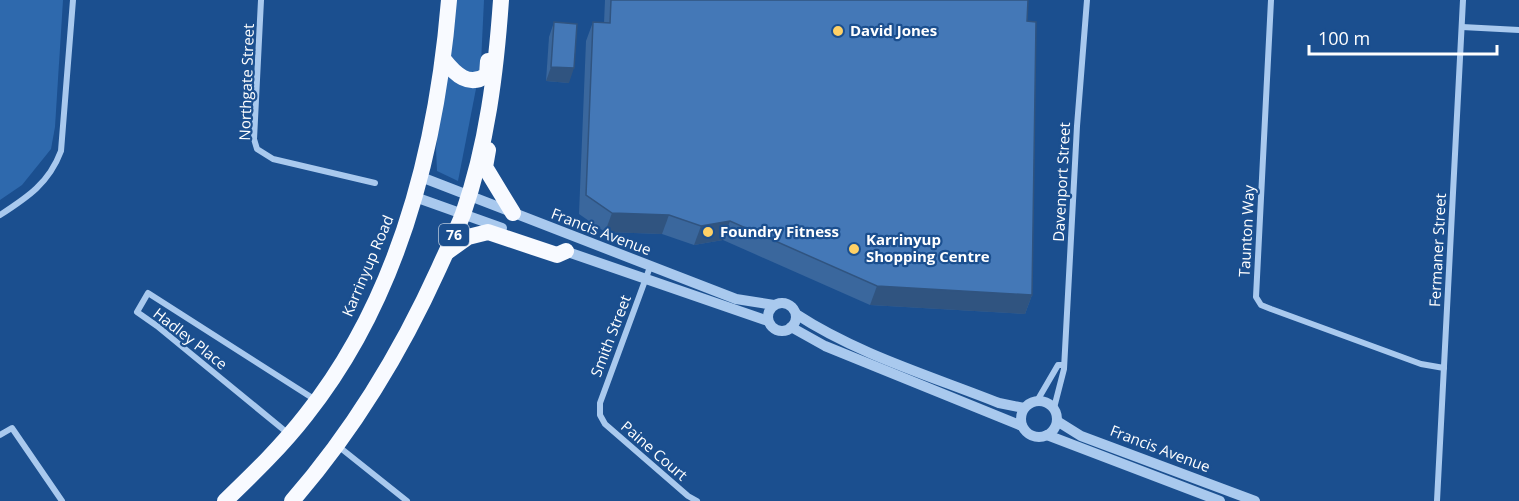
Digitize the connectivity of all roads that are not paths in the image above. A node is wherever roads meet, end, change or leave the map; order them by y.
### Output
1 (73, 0) edge
2 (261, 0) edge
3 (449, 0) edge
4 (501, 0) edge
5 (1087, 0) edge
6 (1271, 0) edge
7 (1463, 0) edge
8 (1462, 27) junction
9 (499, 30) junction
10 (1519, 30) edge
11 (444, 60) junction
12 (421, 177) junction
13 (375, 183) dead end
14 (468, 196) junction
15 (415, 197) junction
16 (513, 213) junction
17 (463, 214) junction
18 (0, 215) edge
19 (566, 251) junction
20 (446, 253) junction
21 (650, 267) junction
22 (646, 279) junction
23 (774, 305) junction
24 (796, 314) junction
25 (768, 321) junction
26 (791, 327) junction
27 (1062, 365) junction
28 (1444, 368) junction
29 (317, 401) junction
30 (1037, 401) junction
31 (1024, 408) junction
32 (1054, 408) junction
33 (600, 415) joint
34 (1057, 421) junction
35 (1022, 426) junction
36 (0, 435) edge
37 (290, 435) junction
38 (1047, 435) junction
39 (337, 446) junction
40 (62, 501) edge
41 (225, 501) edge
42 (292, 501) edge
43 (407, 501) edge
44 (697, 501) edge
45 (1220, 501) edge
46 (1255, 501) edge
47 (1437, 501) edge

1 - 18 street
2 - 13 street, Northgate Street
3 - 11 highway, Karrinyup Road
4 - 9 highway, 76
5 - 27 street, Davenport Street
6 - 28 street, Taunton Way
7 - 8 street, Fermaner Street
8 - 10 street
8 - 28 street, Fermaner Street
9 - 11 highway
9 - 14 highway, 76
9 - 16 highway
11 - 12 highway, Karrinyup Road
12 - 14 street, Francis Avenue
12 - 15 highway, Karrinyup Road
14 - 16 street, Francis Avenue
14 - 17 highway, 76
15 - 17 street, Francis Avenue
15 - 29 highway, Karrinyup Road
16 - 21 street, Francis Avenue
17 - 19 street, Francis Avenue
17 - 20 highway, 76
19 - 20 highway
19 - 22 street, Francis Avenue
20 - 39 highway, 76
21 - 22 street, Smith Street
21 - 23 street, Francis Avenue
22 - 25 street, Francis Avenue
22 - 33 street, Smith Street
23 - 24 street, Francis Avenue
23 - 25 street
24 - 26 street
24 - 31 street, Francis Avenue
25 - 26 street, Francis Avenue
26 - 35 street, Francis Avenue
27 - 30 street
27 - 32 street, Davenport Street
28 - 47 street, Fermaner Street
29 - 37 highway, Karrinyup Road
29 - 37 street, Hadley Place
30 - 31 street
30 - 32 street
31 - 35 street
32 - 34 street
33 - 44 street, Paine Court
34 - 38 street
34 - 46 street, Francis Avenue
35 - 38 street
36 - 40 street
37 - 41 highway, Karrinyup Road
38 - 45 street, Francis Avenue
39 - 42 highway, 76
39 - 43 street

